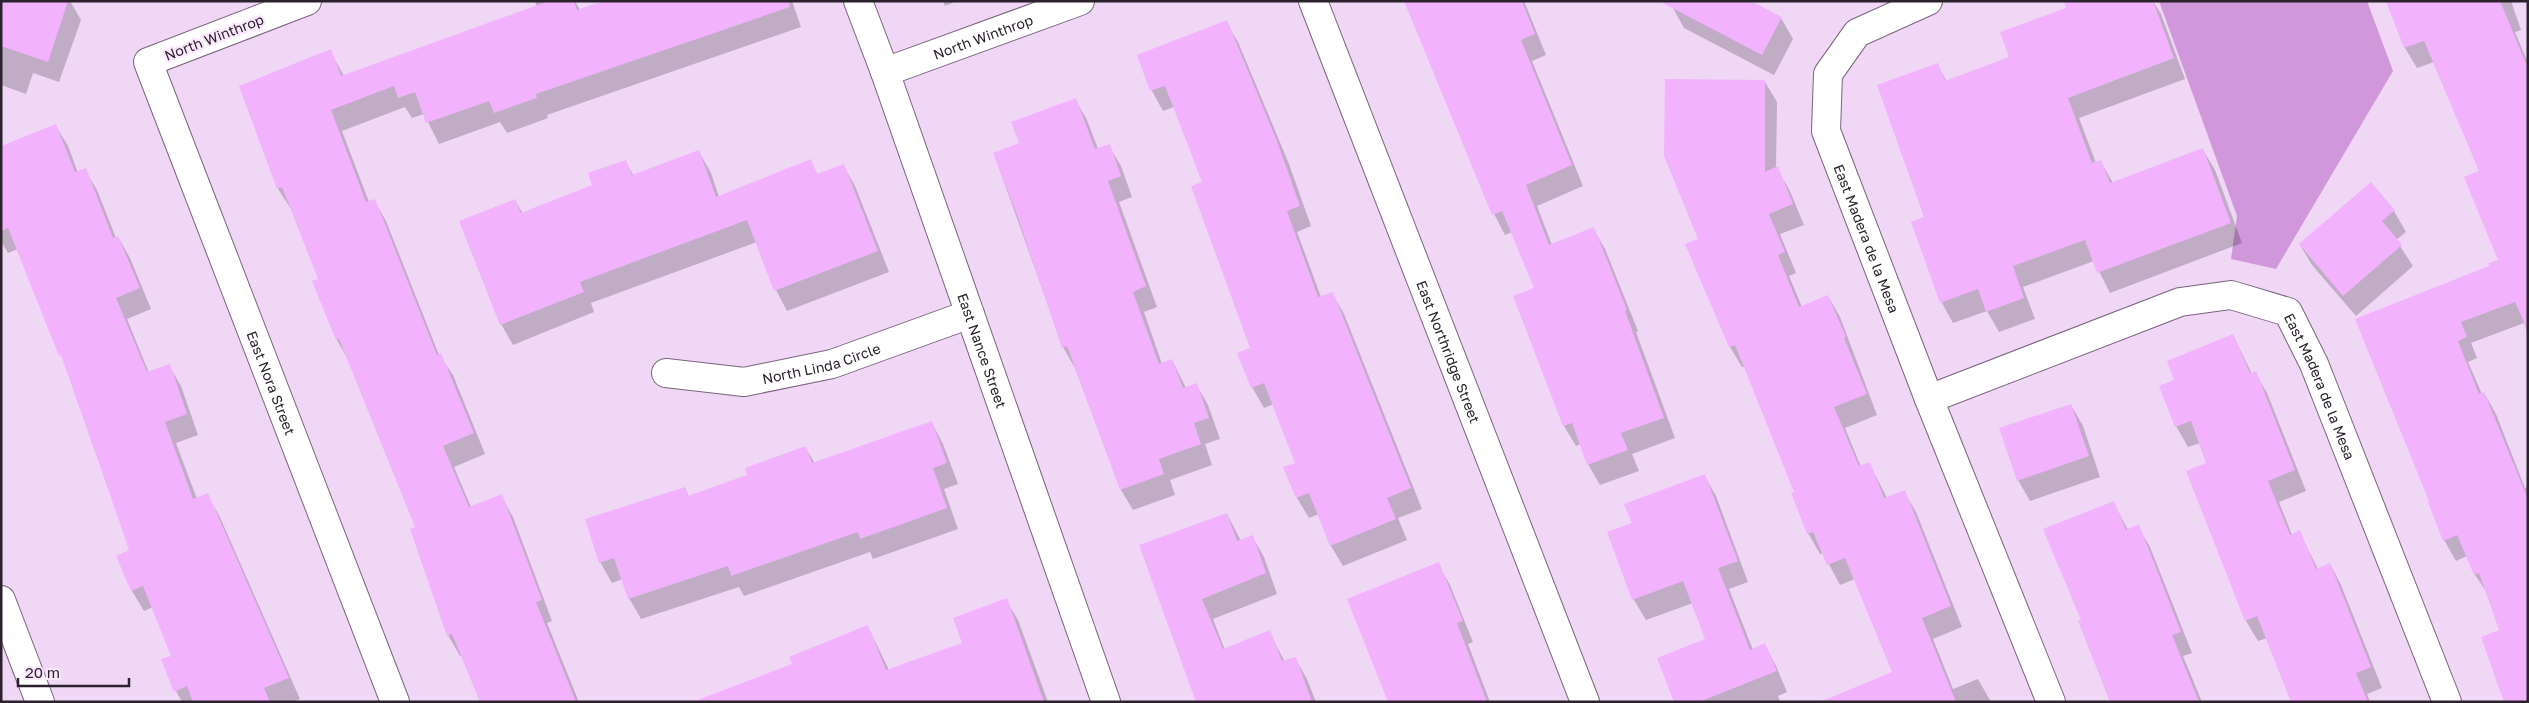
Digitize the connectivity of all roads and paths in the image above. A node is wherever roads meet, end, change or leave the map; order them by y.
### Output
1 (307, 1) edge
2 (858, 1) edge
3 (1080, 1) edge
4 (1313, 1) edge
5 (1928, 1) edge
6 (148, 62) joint
7 (886, 72) junction
8 (970, 314) junction
9 (666, 373) dead end
10 (1929, 399) junction
11 (1, 600) edge
12 (40, 702) edge
13 (395, 702) edge
14 (1106, 702) edge
15 (1585, 702) edge
16 (2051, 702) edge
17 (2447, 702) edge

1 - 6 street, North Winthrop
2 - 7 street, East Nance Street
3 - 7 street, North Winthrop
4 - 15 street, East Northridge Street
5 - 10 street, East Madera de la Mesa
6 - 13 street, East Nora Street
7 - 8 street, East Nance Street
8 - 9 street, North Linda Circle
8 - 14 street, East Nance Street
10 - 16 street, East Madera de la Mesa
10 - 17 street, East Madera de la Mesa
11 - 12 street

